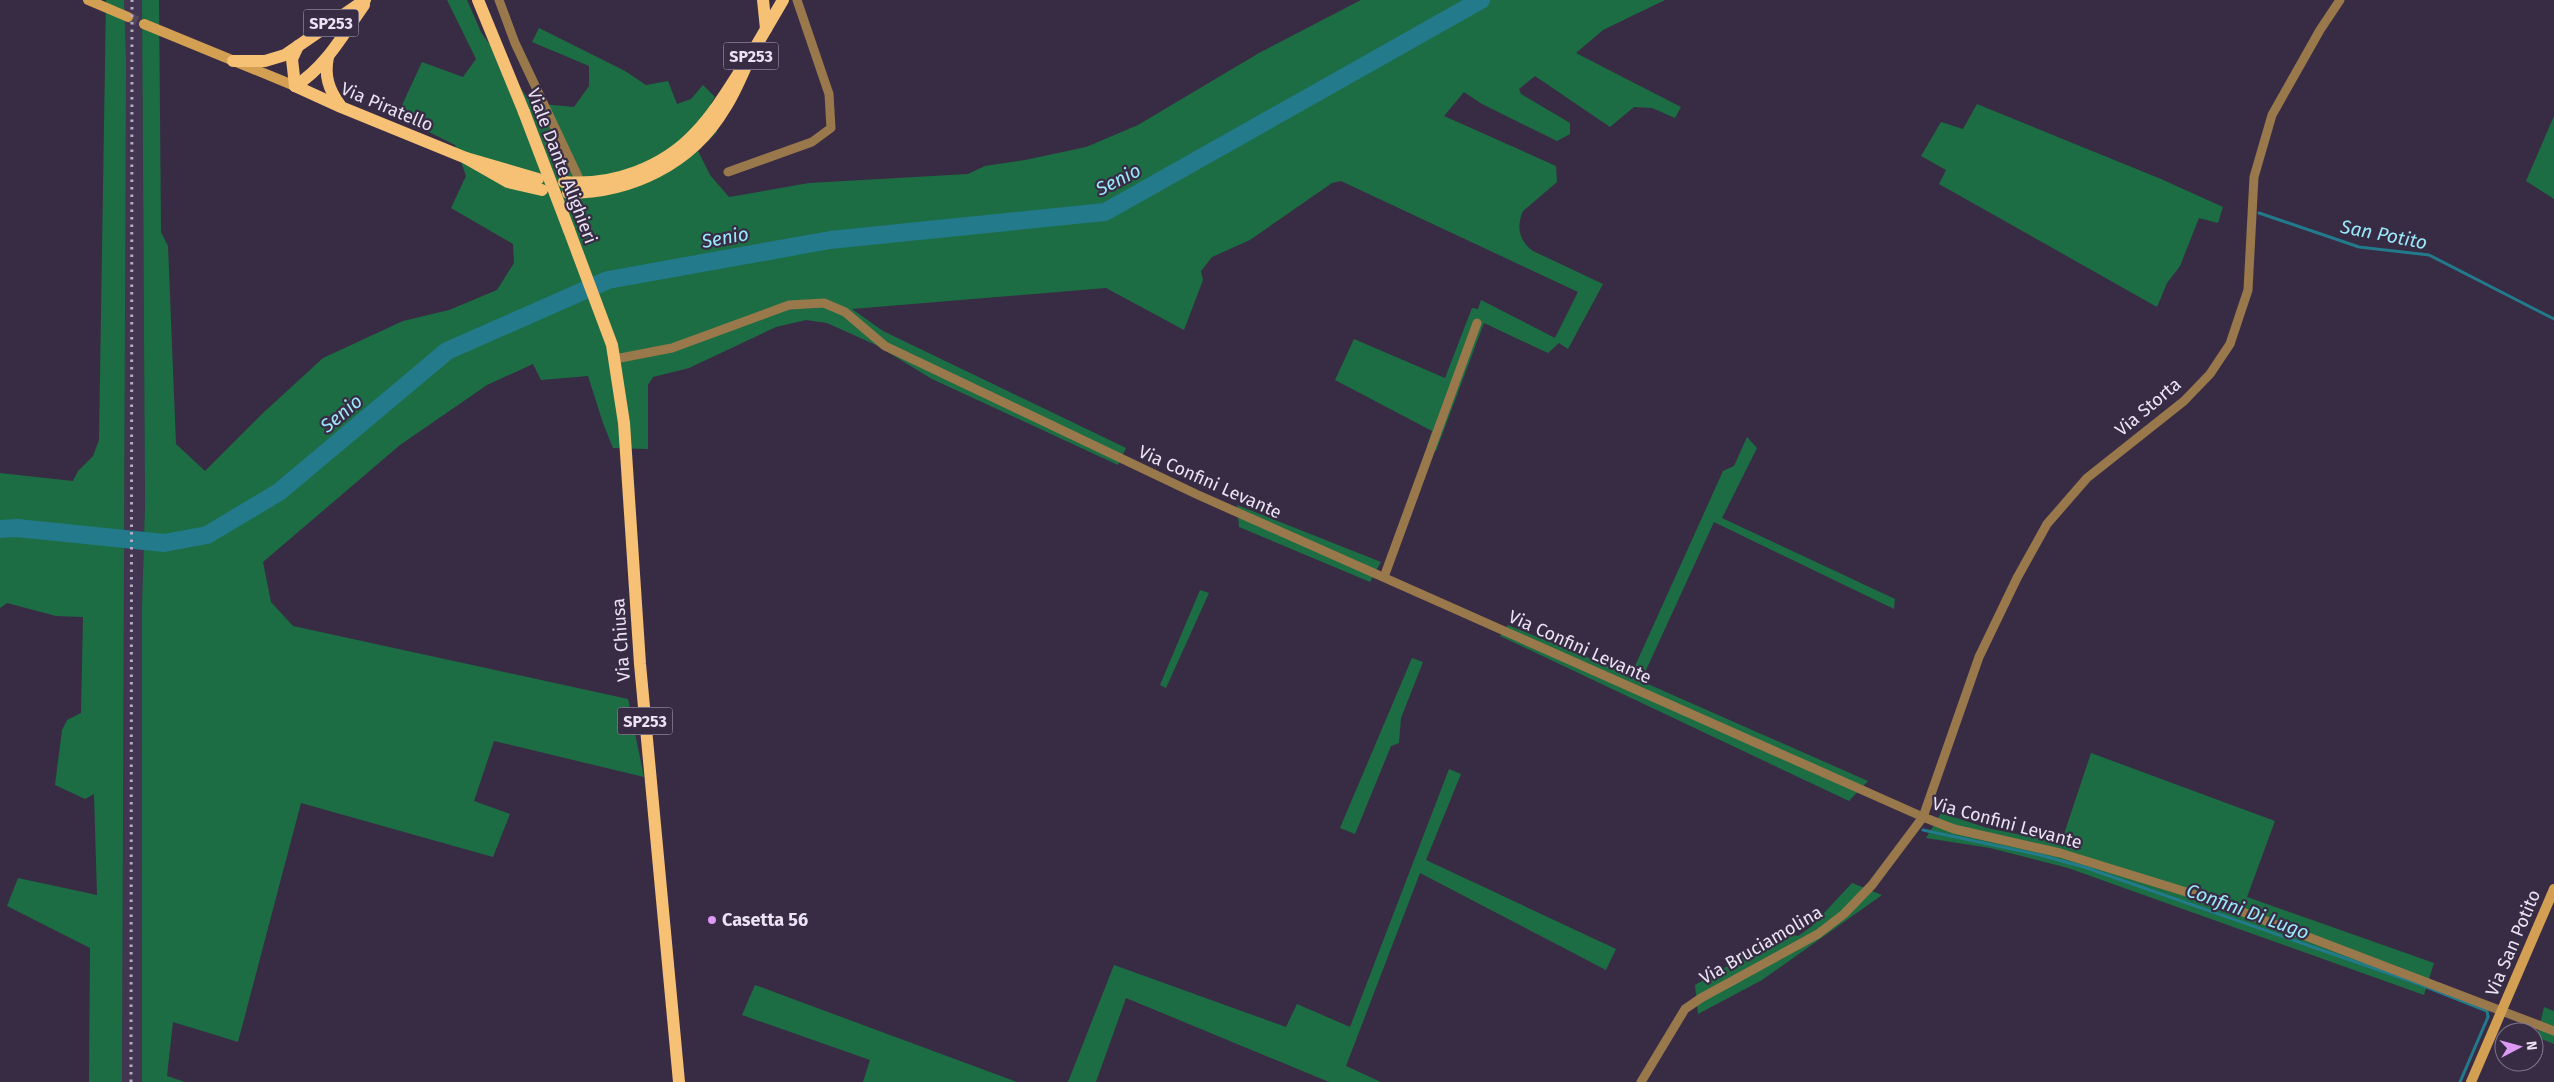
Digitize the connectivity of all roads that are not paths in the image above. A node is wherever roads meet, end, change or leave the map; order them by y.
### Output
1 (88, 0) edge
2 (366, 0) edge
3 (478, 0) edge
4 (499, 0) edge
5 (763, 0) edge
6 (782, 0) edge
7 (797, 0) edge
8 (2340, 0) edge
9 (128, 17) tunnel mouth
10 (144, 24) tunnel mouth
11 (766, 29) junction
12 (298, 46) junction
13 (329, 54) junction
14 (752, 54) junction
15 (233, 61) junction
16 (295, 86) junction
17 (342, 107) junction
18 (728, 172) dead end
19 (581, 183) junction
20 (540, 185) dead end
21 (1477, 323) dead end
22 (612, 345) joint
23 (615, 359) junction
24 (1384, 577) junction
25 (1923, 817) junction
26 (2554, 889) edge
27 (2502, 1010) junction
28 (2554, 1031) edge
29 (678, 1082) edge
30 (1641, 1082) edge
31 (2471, 1082) edge

1 - 9 street
2 - 12 main road, SP253
2 - 13 main road, SP253
3 - 22 main road, Viale Dante Alighieri / SP253, bridge
4 - 19 street
5 - 11 main road, SP253
6 - 11 main road, SP253
7 - 18 street
8 - 25 street, Via Storta
10 - 15 street
11 - 14 main road, SP253
12 - 15 main road, SP253
12 - 16 main road, SP253
13 - 16 main road, SP253
13 - 17 main road, SP253
14 - 19 main road, SP253
14 - 19 main road, SP253
15 - 16 street
16 - 17 main road, Via Piratello
17 - 20 main road, Via Piratello
21 - 24 street
22 - 23 main road, Via Chiusa / SP253
23 - 24 street, Via Confini Levante
23 - 29 main road, Via Chiusa / SP253
24 - 25 street, Via Confini Levante
25 - 27 street, Via Confini Levante
25 - 30 street, Via Bruciamolina
26 - 27 street, Via San Potito
27 - 28 street, Via Confini Levante
27 - 31 street, Via San Potito

